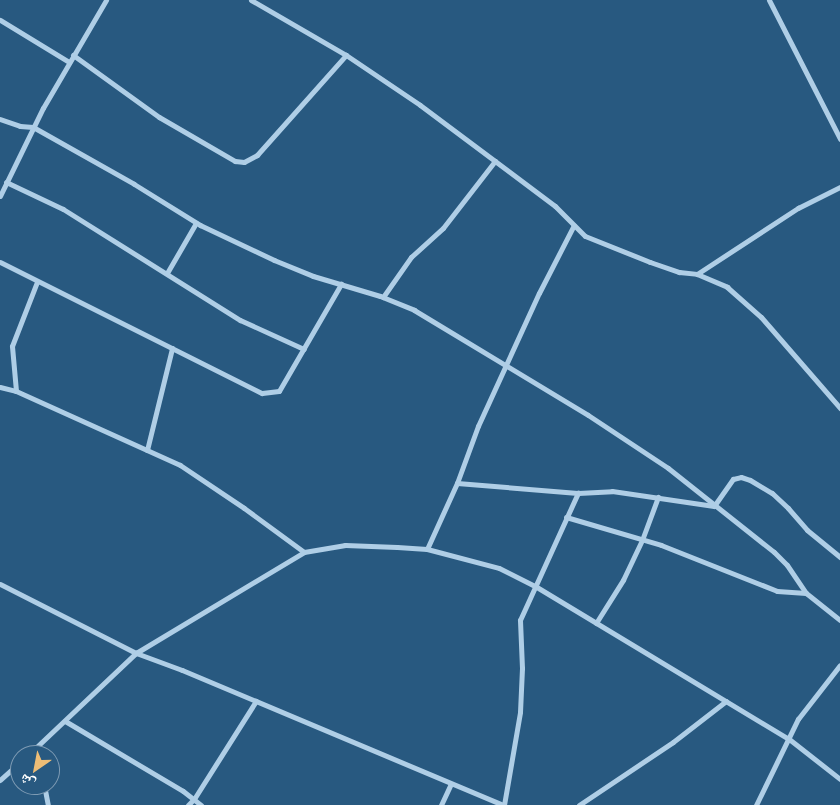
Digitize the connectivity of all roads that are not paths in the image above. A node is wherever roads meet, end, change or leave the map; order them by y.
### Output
1 (106, 0) edge
2 (251, 0) edge
3 (769, 0) edge
4 (0, 20) edge
5 (73, 55) junction
6 (346, 55) junction
7 (69, 62) junction
8 (0, 119) edge
9 (33, 127) junction
10 (840, 140) edge
11 (495, 161) junction
12 (6, 182) junction
13 (840, 187) edge
14 (0, 196) edge
15 (196, 223) junction
16 (574, 224) junction
17 (0, 262) edge
18 (167, 272) junction
19 (697, 274) junction
20 (37, 282) junction
21 (341, 284) junction
22 (383, 297) junction
23 (172, 348) junction
24 (304, 349) junction
25 (506, 367) junction
26 (0, 387) edge
27 (16, 391) junction
28 (840, 408) edge
29 (147, 450) junction
30 (457, 483) junction
31 (578, 493) junction
32 (658, 497) junction
33 (714, 506) junction
34 (566, 517) junction
35 (642, 540) junction
36 (426, 549) junction
37 (304, 552) junction
38 (840, 557) edge
39 (0, 584) edge
40 (534, 586) junction
41 (806, 593) junction
42 (840, 620) edge
43 (596, 623) junction
44 (136, 653) junction
45 (840, 665) edge
46 (256, 701) junction
47 (726, 701) junction
48 (65, 721) junction
49 (789, 739) junction
50 (39, 745) edge
51 (10, 771) edge
52 (840, 779) edge
53 (0, 780) edge
54 (451, 784) junction
55 (194, 799) junction
56 (188, 805) edge
57 (201, 805) edge
58 (441, 805) edge
59 (503, 805) edge
60 (579, 805) edge
61 (756, 805) edge

1 - 5 street
2 - 6 street
3 - 10 street
4 - 7 street
5 - 6 street
5 - 7 street
6 - 11 street
7 - 9 street
8 - 9 street
9 - 12 street
9 - 15 street
11 - 16 street
11 - 22 street
12 - 14 street
12 - 18 street
13 - 19 street
15 - 18 street
15 - 21 street
16 - 19 street
16 - 25 street
17 - 20 street
18 - 24 street
19 - 28 street
20 - 23 street
20 - 27 street
21 - 22 street
21 - 24 street
22 - 25 street
23 - 24 street
23 - 29 street
25 - 30 street
25 - 33 street
26 - 27 street
27 - 29 street
29 - 37 street
30 - 31 street
30 - 36 street
31 - 32 street
31 - 34 street
32 - 33 street
32 - 35 street
33 - 38 street
33 - 41 street
34 - 35 street
34 - 40 street
35 - 41 street
35 - 43 street
36 - 37 street
36 - 40 street
37 - 44 street
39 - 44 street
40 - 43 street
40 - 59 street
41 - 42 street
43 - 47 street
44 - 46 street
44 - 48 street
45 - 49 street
46 - 54 street
46 - 55 street
47 - 49 street
47 - 60 street
48 - 50 street
48 - 55 street
49 - 52 street
49 - 61 street
51 - 53 street
54 - 58 street
54 - 59 street
55 - 56 street
55 - 57 street

